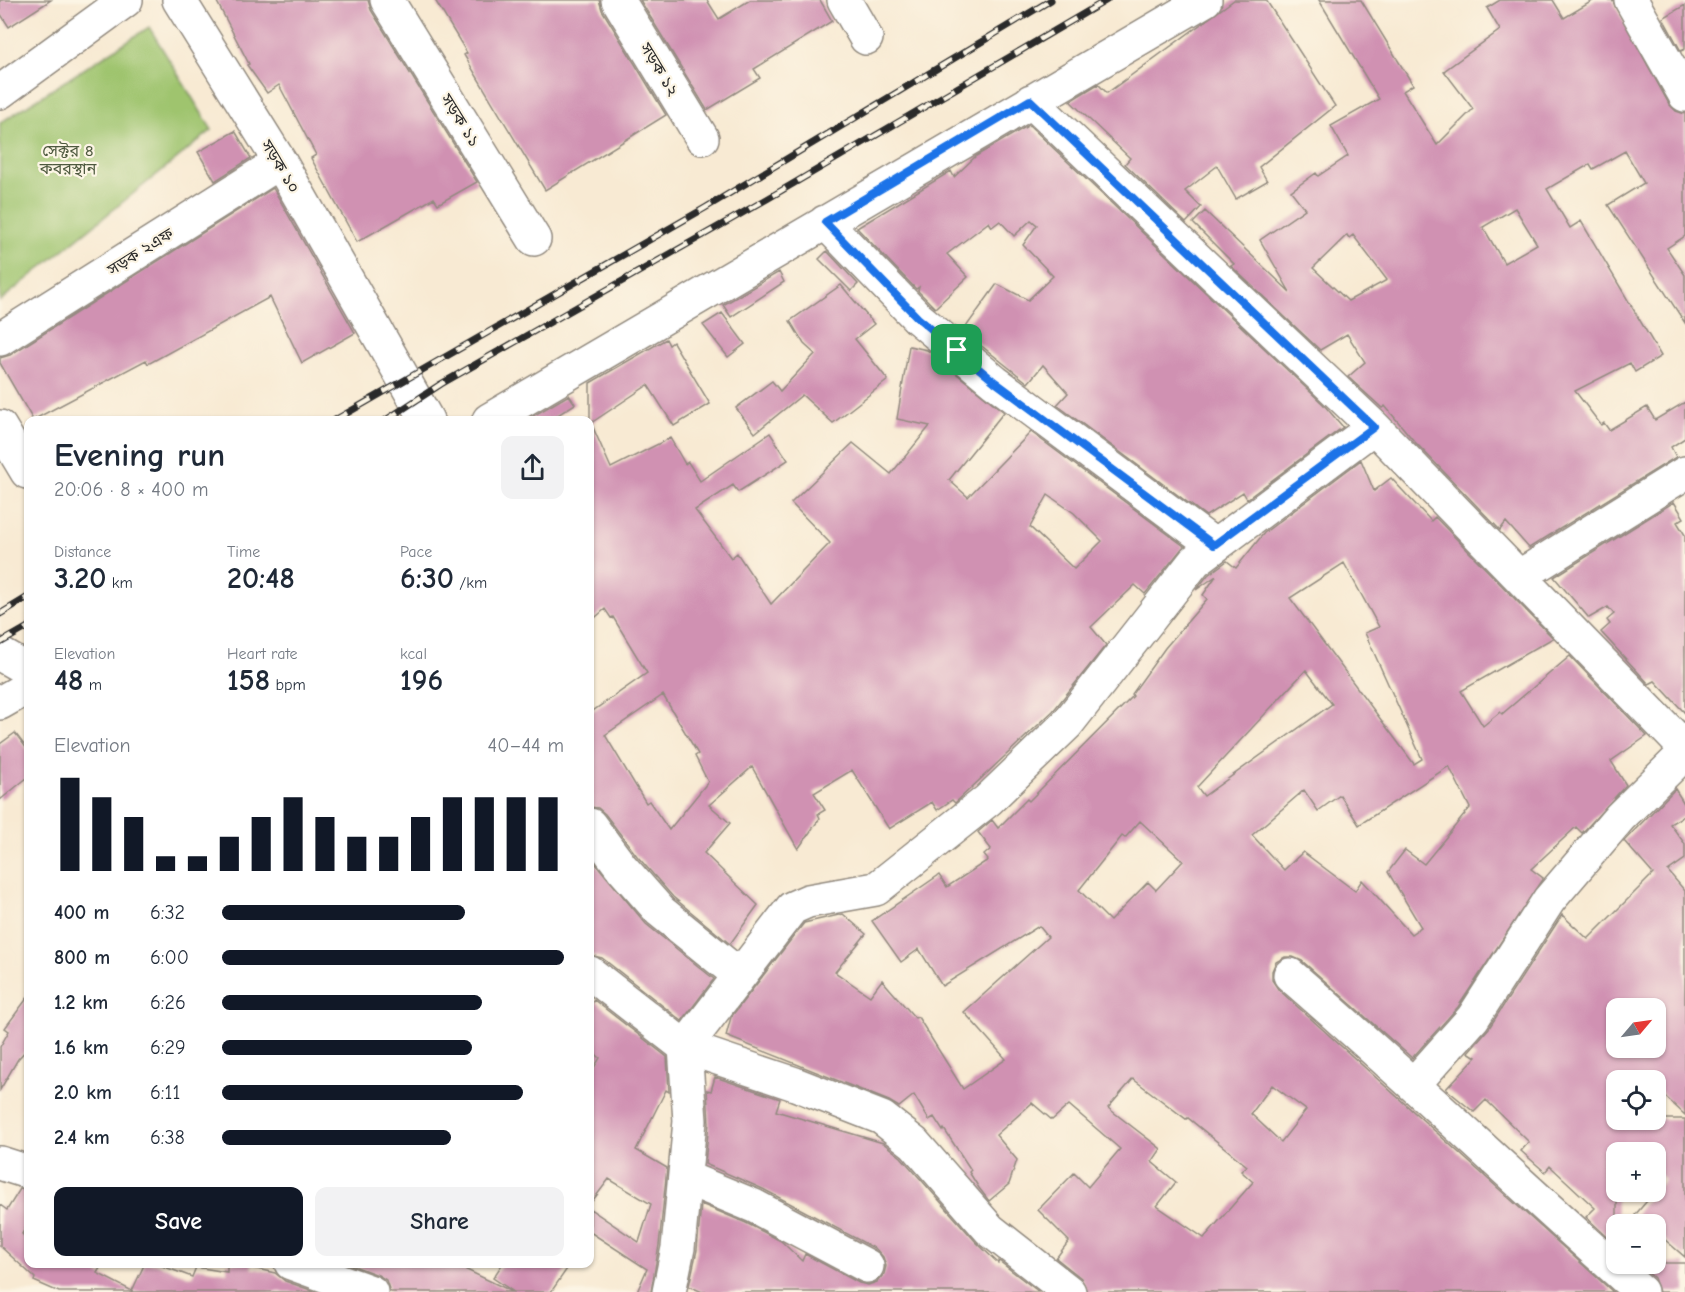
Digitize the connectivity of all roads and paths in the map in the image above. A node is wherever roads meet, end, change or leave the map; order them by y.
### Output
1 (126, 0) edge
2 (178, 0) edge
3 (387, 0) edge
4 (618, 0) edge
5 (844, 0) edge
6 (1205, 0) edge
7 (1631, 0) edge
8 (866, 38) dead end
9 (0, 92) edge
10 (1685, 95) edge
11 (1030, 100) junction
12 (702, 138) dead end
13 (280, 162) junction
14 (825, 222) junction
15 (534, 239) dead end
16 (0, 339) edge
17 (425, 416) edge
18 (496, 416) edge
19 (0, 427) edge
20 (1374, 427) junction
21 (24, 467) edge
22 (1685, 473) edge
23 (1214, 545) junction
24 (1520, 576) junction
25 (0, 654) edge
26 (24, 668) edge
27 (24, 689) edge
28 (0, 703) edge
29 (1685, 748) edge
30 (1685, 753) edge
31 (594, 831) edge
32 (739, 975) junction
33 (1290, 975) dead end
34 (594, 976) edge
35 (685, 1047) junction
36 (1413, 1085) junction
37 (0, 1162) edge
38 (24, 1171) edge
39 (686, 1179) junction
40 (867, 1266) dead end
41 (305, 1268) edge
42 (676, 1290) edge
43 (371, 1292) edge
44 (1069, 1292) edge
45 (1641, 1292) edge

1 - 9 street
2 - 13 street, সড়ক ১০
3 - 15 street, সড়ক ১১
4 - 12 street, সড়ক ১২
5 - 8 street
6 - 11 street
7 - 10 street
11 - 14 street
11 - 20 street
13 - 16 street, সড়ক ২এফ
13 - 17 street, সড়ক ১০
14 - 18 street
14 - 23 street
19 - 21 street
20 - 23 street
20 - 24 street
22 - 24 street
23 - 32 street
24 - 29 street
25 - 26 street
27 - 28 street
30 - 36 street
31 - 32 street
32 - 35 street
33 - 36 street
34 - 35 street
35 - 39 street
35 - 44 street
36 - 45 street
37 - 38 street
39 - 40 street
39 - 42 street
41 - 43 street

